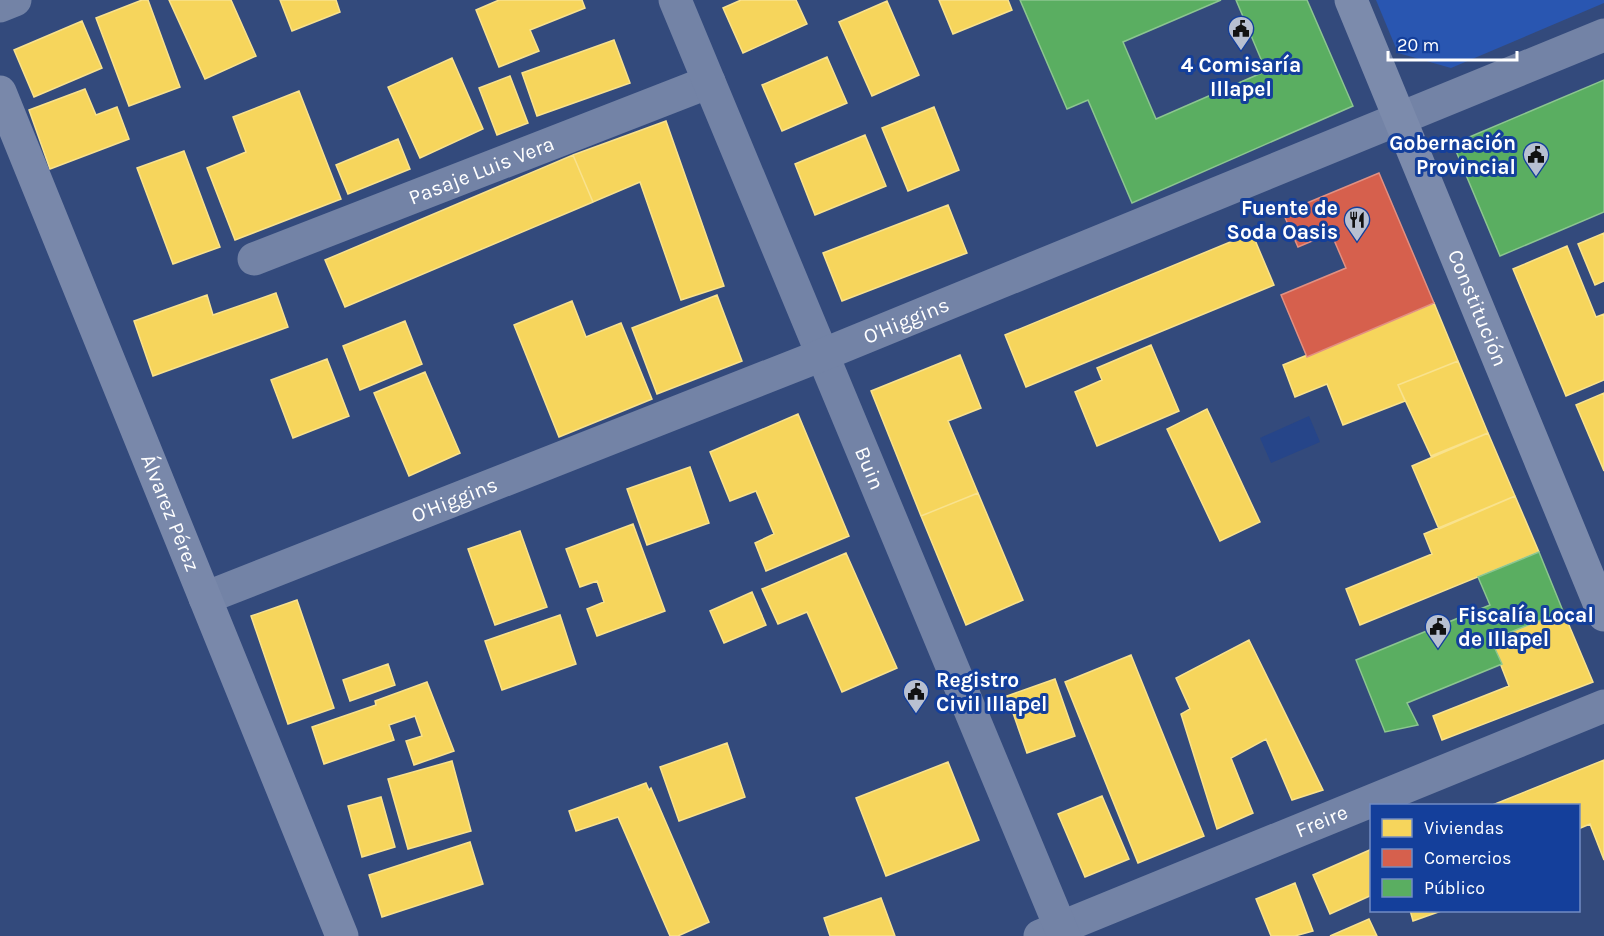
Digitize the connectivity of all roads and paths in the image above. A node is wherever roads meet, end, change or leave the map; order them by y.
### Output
1 (15, 0) edge
2 (675, 0) edge
3 (1351, 0) edge
4 (0, 6) edge
5 (1604, 35) edge
6 (709, 82) junction
7 (0, 92) edge
8 (1399, 120) junction
9 (254, 259) dead end
10 (822, 355) junction
11 (205, 598) junction
12 (1604, 615) edge
13 (1604, 706) edge
14 (1054, 933) edge
15 (342, 936) edge

1 - 4 street
2 - 6 street, Buin
3 - 8 main road, Constitución
5 - 8 street, O'Higgins
6 - 9 street, Pasaje Luis Vera
6 - 10 street, Buin
7 - 11 main road, Álvarez Pérez
8 - 10 street, O'Higgins
8 - 12 main road, Constitución
10 - 11 street, O'Higgins
10 - 14 street, Buin
11 - 15 main road, Álvarez Pérez
13 - 14 street, Freire

